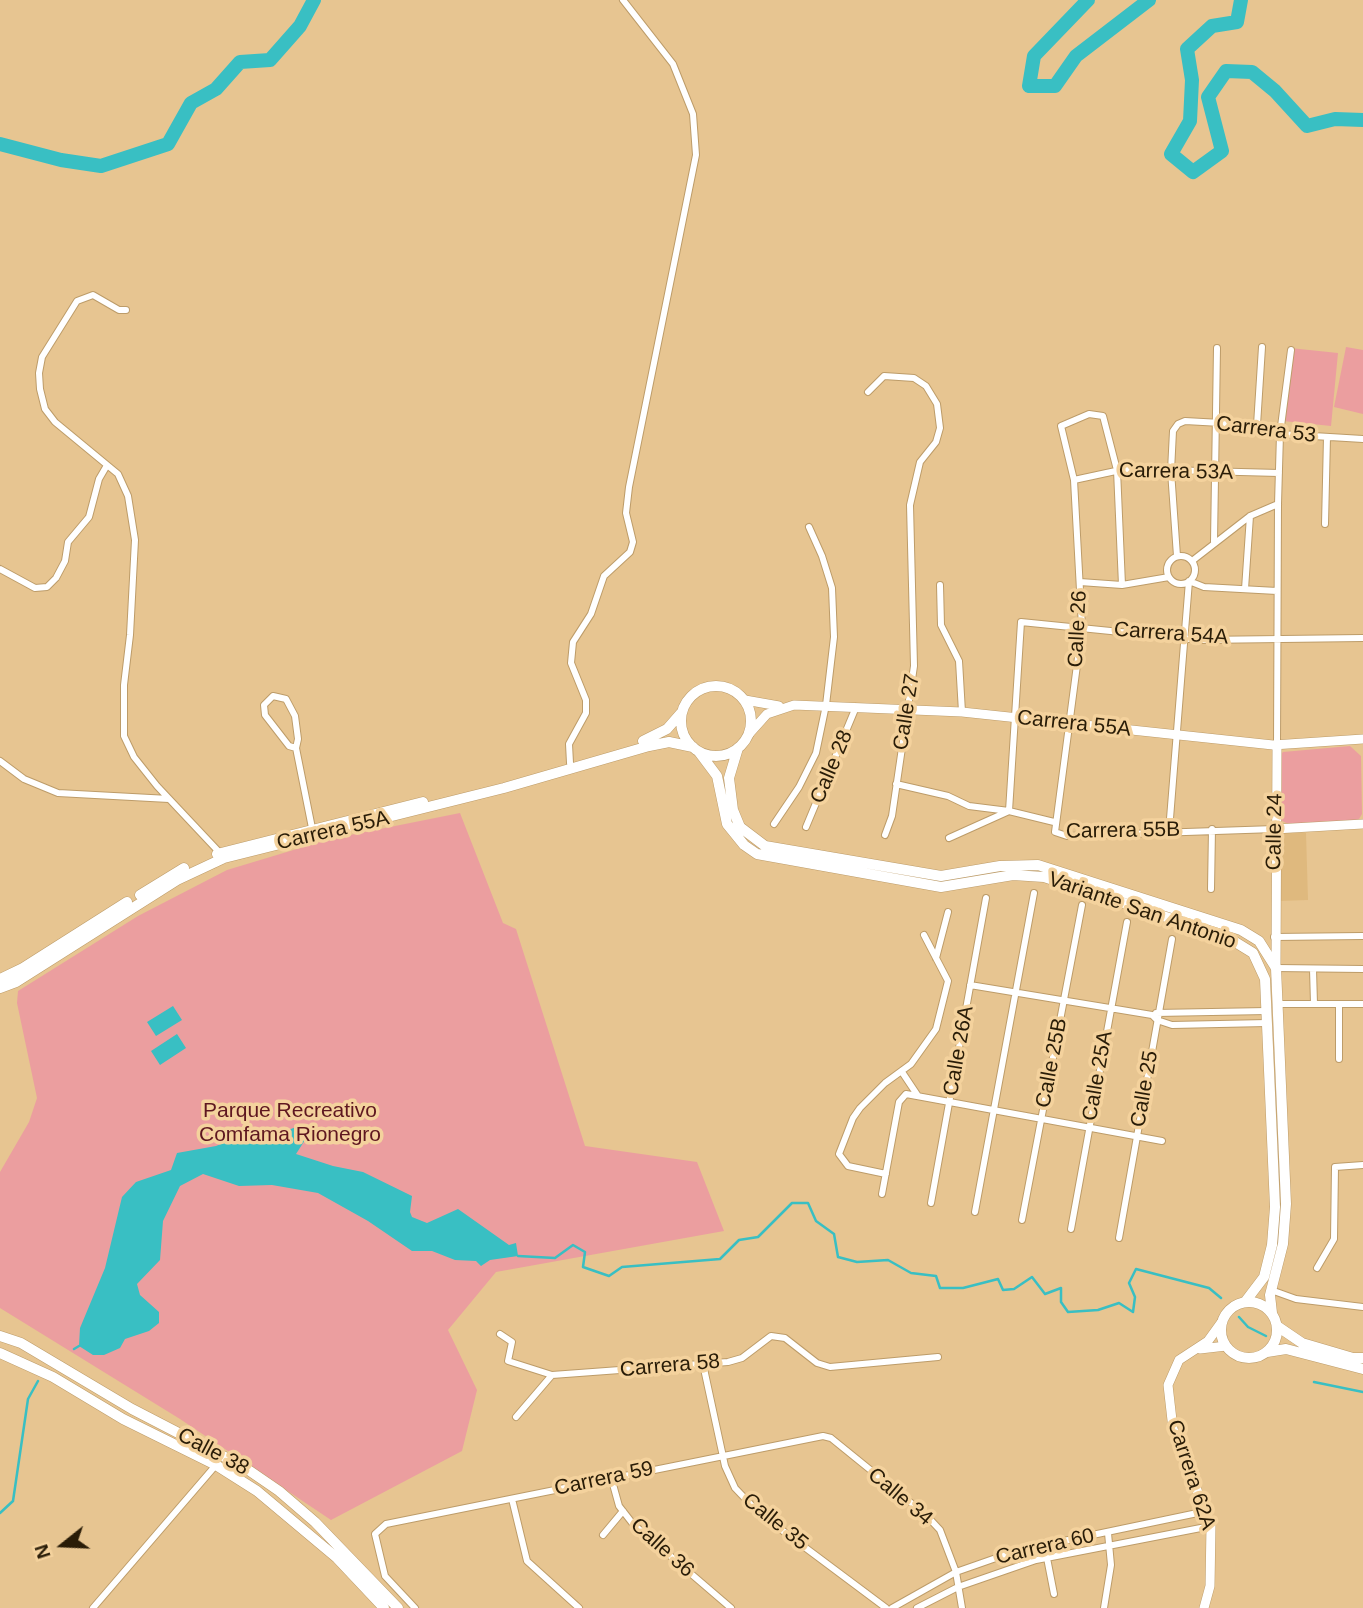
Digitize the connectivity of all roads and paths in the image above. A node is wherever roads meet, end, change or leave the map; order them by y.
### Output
1 (623, 0) edge
2 (127, 310) dead end
3 (1262, 347) dead end
4 (1217, 348) dead end
5 (1291, 350) dead end
6 (868, 392) dead end
7 (1213, 424) junction
8 (1257, 425) junction
9 (1280, 434) junction
10 (1327, 437) junction
11 (1363, 439) edge
12 (106, 467) junction
13 (1117, 470) junction
14 (1171, 471) junction
15 (1214, 472) junction
16 (1279, 473) junction
17 (1074, 481) junction
18 (1278, 503) junction
19 (1250, 516) junction
20 (1325, 524) dead end
21 (809, 527) dead end
22 (1214, 541) junction
23 (1177, 556) junction
24 (1192, 561) junction
25 (0, 569) edge
26 (1169, 577) junction
27 (1080, 582) junction
28 (1189, 582) junction
29 (1122, 584) junction
30 (940, 585) dead end
31 (1245, 589) junction
32 (1277, 591) junction
33 (1082, 627) junction
34 (1276, 638) junction
35 (1363, 638) edge
36 (1184, 639) junction
37 (745, 700) junction
38 (826, 705) junction
39 (784, 707) junction
40 (856, 707) junction
41 (907, 710) junction
42 (962, 712) junction
43 (681, 713) junction
44 (1016, 718) junction
45 (1069, 723) junction
46 (749, 734) junction
47 (1175, 736) junction
48 (1363, 739) edge
49 (1277, 745) junction
50 (296, 748) junction
51 (738, 748) junction
52 (696, 749) junction
53 (0, 761) edge
54 (569, 763) junction
55 (896, 784) junction
56 (169, 799) junction
57 (1009, 811) junction
58 (1054, 822) junction
59 (774, 824) dead end
60 (1363, 824) edge
61 (806, 827) dead end
62 (312, 828) junction
63 (1275, 829) junction
64 (1212, 830) junction
65 (1169, 831) junction
66 (885, 835) dead end
67 (949, 838) dead end
68 (220, 853) junction
69 (1211, 889) dead end
70 (1034, 893) dead end
71 (986, 898) dead end
72 (1082, 905) dead end
73 (948, 912) dead end
74 (1127, 922) dead end
75 (924, 935) dead end
76 (1363, 936) edge
77 (1274, 937) junction
78 (1172, 939) dead end
79 (1259, 941) junction
80 (936, 958) junction
81 (1276, 968) junction
82 (1313, 969) junction
83 (1363, 969) edge
84 (0, 979) edge
85 (971, 985) junction
86 (0, 988) edge
87 (1017, 992) junction
88 (1064, 999) junction
89 (1277, 1004) junction
90 (1314, 1004) junction
91 (1339, 1004) junction
92 (1363, 1004) edge
93 (1111, 1007) junction
94 (1267, 1011) junction
95 (1156, 1016) junction
96 (1267, 1023) junction
97 (1339, 1059) dead end
98 (902, 1072) junction
99 (918, 1096) junction
100 (949, 1102) junction
101 (995, 1110) junction
102 (1041, 1119) junction
103 (1089, 1127) junction
104 (1136, 1136) junction
105 (1162, 1141) dead end
106 (1363, 1166) edge
107 (886, 1174) junction
108 (882, 1194) dead end
109 (931, 1203) dead end
110 (975, 1212) dead end
111 (1022, 1220) dead end
112 (1071, 1230) dead end
113 (1119, 1238) dead end
114 (1317, 1268) dead end
115 (1271, 1290) junction
116 (1245, 1302) junction
117 (1363, 1307) edge
118 (1272, 1313) junction
119 (1221, 1324) junction
120 (1277, 1326) junction
121 (500, 1334) dead end
122 (0, 1336) edge
123 (1226, 1346) junction
124 (1192, 1351) junction
125 (1267, 1352) junction
126 (0, 1353) edge
127 (938, 1357) dead end
128 (1363, 1358) edge
129 (703, 1364) junction
130 (1363, 1369) edge
131 (552, 1375) junction
132 (516, 1417) dead end
133 (831, 1438) joint
134 (721, 1454) junction
135 (216, 1465) junction
136 (611, 1477) junction
137 (512, 1499) junction
138 (623, 1511) junction
139 (1207, 1511) junction
140 (1211, 1526) junction
141 (1108, 1532) junction
142 (603, 1535) dead end
143 (1110, 1545) junction
144 (1048, 1558) junction
145 (956, 1572) junction
146 (958, 1587) junction
147 (1054, 1594) dead end
148 (93, 1608) edge
149 (384, 1608) edge
150 (398, 1608) edge
151 (415, 1608) edge
152 (579, 1608) edge
153 (731, 1608) edge
154 (886, 1608) edge
155 (892, 1608) edge
156 (917, 1608) edge
157 (962, 1608) edge
158 (1104, 1608) edge
159 (1205, 1608) edge

1 - 54 street
2 - 12 street
3 - 8 street
4 - 7 street
5 - 9 street, Calle 24
6 - 41 street, Calle 27
7 - 8 street, Carrera 53
7 - 14 street, Carrera 53
7 - 15 street
8 - 9 street, Carrera 53
9 - 10 street, Carrera 53
9 - 16 street, Calle 24
10 - 11 street, Carrera 53
10 - 20 street
12 - 25 street
12 - 56 street
13 - 14 street, Carrera 53A
13 - 17 street, Carrera 53A
13 - 17 street, Calle 26
13 - 29 street
14 - 15 street, Carrera 53A
14 - 23 street
15 - 16 street, Carrera 53A
15 - 22 street
16 - 18 street, Calle 24
17 - 27 street, Calle 26
18 - 19 street
18 - 32 street, Calle 24
19 - 22 street
19 - 31 street
21 - 38 street
22 - 24 street
23 - 24 street
23 - 26 street
24 - 28 street
26 - 28 street
26 - 29 street
27 - 29 street
27 - 33 street, Calle 26
28 - 31 street
28 - 36 street
30 - 42 street
31 - 32 street
32 - 34 street, Calle 24
33 - 36 street, Carrera 54A
33 - 44 street, Carrera 54A
33 - 45 street, Calle 26
34 - 35 street, Carrera 54A
34 - 36 street, Carrera 54A
34 - 49 street, Calle 24
36 - 47 street
37 - 39 main road, Carrera 55A
37 - 43 main road
37 - 46 main road
38 - 39 main road, Carrera 55A
38 - 40 main road, Carrera 55A
38 - 59 street
39 - 46 main road
40 - 41 main road, Carrera 55A
40 - 61 street, Calle 28
41 - 42 main road, Carrera 55A
41 - 55 street, Calle 27
42 - 44 main road, Carrera 55A
43 - 52 main road
43 - 54 main road, Carrera 55A
44 - 45 main road, Carrera 55A
44 - 57 street
45 - 47 main road, Carrera 55A
45 - 58 street, Calle 26
46 - 51 main road
47 - 49 main road, Carrera 55A
47 - 65 street
48 - 49 main road, Carrera 55A
49 - 63 main road, Calle 24
50 - 50 street
50 - 62 street
51 - 52 main road
51 - 79 main road, Variante San Antonio
52 - 86 main road, Carrera 55A
52 - 94 main road, Variante San Antonio
53 - 56 street
54 - 62 main road, Carrera 55A
55 - 57 street, Carrera 55B
55 - 66 street, Calle 27
56 - 68 street
57 - 58 street, Carrera 55B
57 - 67 street
58 - 65 street, Carrera 55B
60 - 63 main road, Carrera 55B
62 - 68 main road, Carrera 55A
63 - 64 street, Carrera 55B
63 - 77 main road, Calle 24
64 - 65 street, Carrera 55B
64 - 69 street
68 - 84 main road, Carrera 55A
70 - 87 street
71 - 85 street, Calle 26A
72 - 88 street, Calle 25B
73 - 80 street
74 - 93 street, Calle 25A
75 - 80 street
76 - 77 street
77 - 79 main road
77 - 81 main road, Calle 24
78 - 95 street, Calle 25
79 - 81 main road, Variante San Antonio
80 - 98 street
81 - 82 street
81 - 89 main road, Calle 24
82 - 83 street
82 - 90 street
85 - 87 street
85 - 100 street, Calle 26A
87 - 88 street
87 - 101 street
88 - 93 street
88 - 102 street, Calle 25B
89 - 90 street
89 - 115 main road, Calle 24
90 - 91 street
91 - 92 street
91 - 97 street
93 - 95 street
93 - 103 street, Calle 25A
94 - 95 street
94 - 96 main road
95 - 96 street
95 - 104 street, Calle 25
96 - 116 main road
98 - 99 street
98 - 107 street
99 - 100 street
99 - 107 street
100 - 101 street
100 - 109 street, Calle 26A
101 - 102 street
101 - 110 street
102 - 103 street
102 - 111 street, Calle 25B
103 - 104 street
103 - 112 street, Calle 25A
104 - 105 street
104 - 113 street, Calle 25
106 - 114 street
107 - 108 street
115 - 117 street
115 - 118 main road, Calle 24
116 - 118 main road
116 - 119 main road
118 - 120 main road
119 - 123 main road
119 - 124 main road, Carrera 62A
120 - 125 main road
120 - 128 main road
121 - 131 street
122 - 150 main road, Calle 38
123 - 124 main road
123 - 125 main road
124 - 139 main road, Carrera 62A
125 - 130 main road
126 - 135 main road, Calle 38
127 - 129 street, Carrera 58
129 - 131 street, Carrera 58
129 - 134 street, Calle 35
131 - 132 street
133 - 134 street, Carrera 59
133 - 145 street, Calle 34
134 - 136 street, Carrera 59
134 - 154 street, Calle 35
135 - 148 street
135 - 149 main road, Calle 38
136 - 137 street, Carrera 59
136 - 138 street, Calle 36
137 - 151 street, Carrera 59
137 - 152 street
138 - 142 street
138 - 153 street, Calle 36
139 - 140 main road, Carrera 62A
139 - 141 street, Carrera 60
140 - 143 street, Carrera 60
140 - 159 main road, Carrera 62A
141 - 143 street
141 - 145 street, Carrera 60
143 - 144 street, Carrera 60
143 - 158 street
144 - 146 street, Carrera 60
144 - 147 street
145 - 146 street, Calle 34
145 - 155 street, Carrera 60
146 - 156 street, Carrera 60
146 - 157 street, Calle 34

